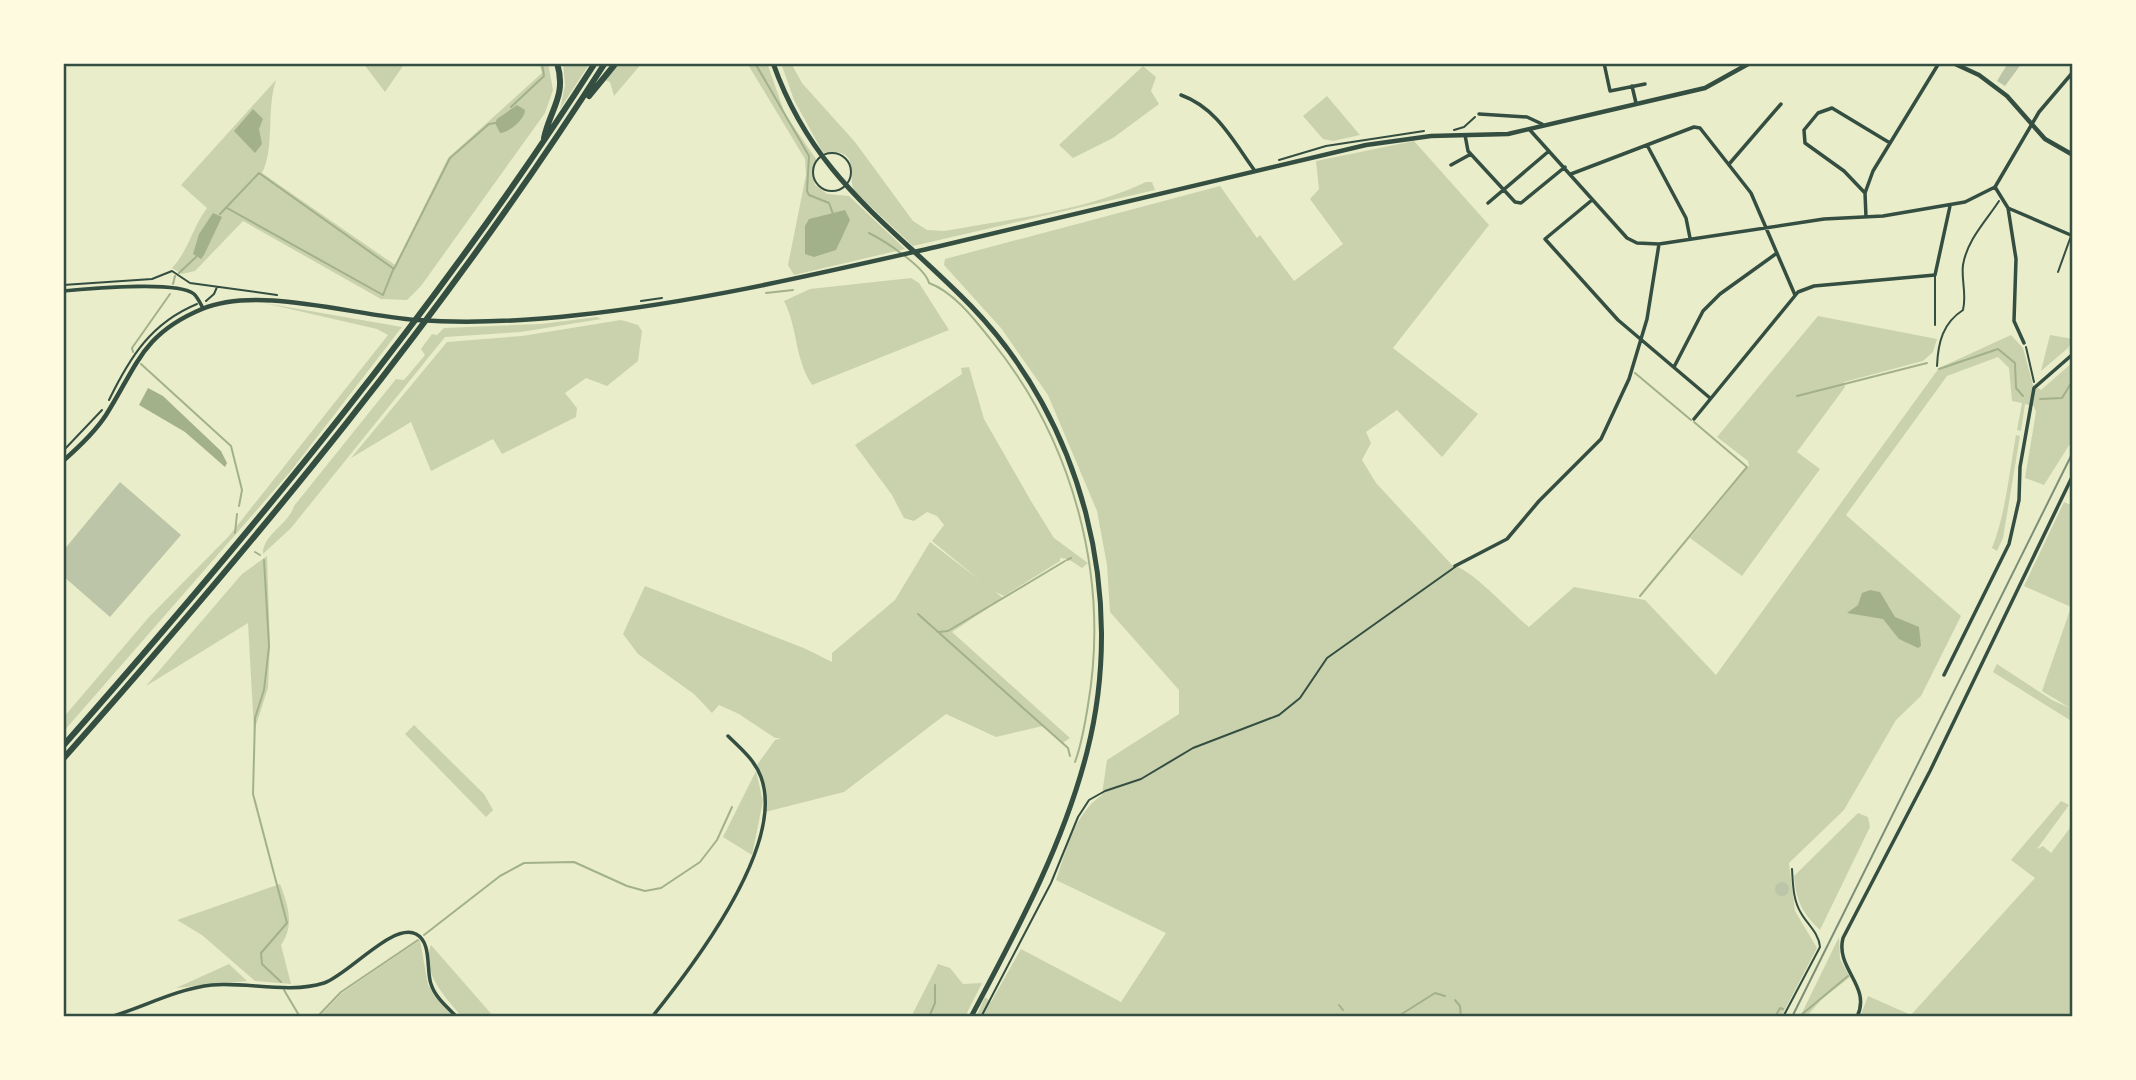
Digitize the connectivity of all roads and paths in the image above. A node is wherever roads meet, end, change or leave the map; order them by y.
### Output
1 (557, 63) edge
2 (595, 63) edge
3 (605, 63) edge
4 (615, 63) edge
5 (773, 63) edge
6 (1604, 63) edge
7 (1750, 63) edge
8 (1939, 63) edge
9 (1953, 63) edge
10 (2073, 72) edge
11 (1645, 84) dead end
12 (1632, 86) junction
13 (1181, 94) dead end
14 (1636, 103) junction
15 (1781, 104) dead end
16 (577, 107) junction
17 (1479, 114) dead end
18 (1542, 124) junction
19 (2032, 125) junction
20 (1529, 128) junction
21 (1465, 135) junction
22 (1890, 143) junction
23 (542, 144) junction
24 (1647, 145) junction
25 (1549, 151) junction
26 (1471, 154) junction
27 (2073, 155) edge
28 (821, 157) junction
29 (1730, 163) junction
30 (1451, 164) dead end
31 (1565, 167) junction
32 (1255, 171) junction
33 (1571, 174) junction
34 (845, 187) junction
35 (1994, 187) junction
36 (1503, 189) junction
37 (1865, 193) junction
38 (2001, 198) junction
39 (1593, 199) junction
40 (1488, 203) dead end
41 (1950, 206) junction
42 (2008, 208) junction
43 (1866, 217) junction
44 (1768, 228) junction
45 (2072, 235) edge
46 (1690, 238) junction
47 (1658, 244) junction
48 (1777, 253) junction
49 (2058, 272) dead end
50 (1935, 275) junction
51 (181, 279) dead end
52 (63, 285) edge
53 (63, 291) edge
54 (1795, 295) junction
55 (669, 299) dead end
56 (637, 303) dead end
57 (203, 308) junction
58 (1935, 325) dead end
59 (1639, 339) junction
60 (2024, 343) joint
61 (2073, 354) edge
62 (1937, 366) dead end
63 (1674, 367) junction
64 (2036, 382) junction
65 (1710, 398) junction
66 (1694, 419) dead end
67 (63, 461) edge
68 (2073, 475) edge
69 (1455, 566) joint
70 (1944, 675) dead end
71 (728, 736) dead end
72 (63, 746) edge
73 (63, 759) edge
74 (1792, 869) dead end
75 (110, 1017) edge
76 (457, 1017) edge
77 (652, 1017) edge
78 (971, 1017) edge
79 (981, 1017) edge
80 (1783, 1017) edge
81 (1857, 1017) edge

1 - 23 highway
2 - 23 highway
3 - 16 highway
4 - 16 highway
5 - 28 highway
6 - 12 street
7 - 14 street
8 - 22 street
9 - 19 street
10 - 19 street
11 - 12 street
12 - 14 street
13 - 32 street
14 - 18 street
15 - 29 street
16 - 73 highway
17 - 18 street
18 - 20 street
19 - 27 street
19 - 35 street
20 - 21 street
20 - 25 street
21 - 26 street
21 - 32 street
22 - 37 street
22 - 37 street
23 - 72 highway
24 - 29 street
24 - 33 street
24 - 46 street
25 - 31 street
25 - 36 street
26 - 30 street
26 - 36 street
28 - 34 highway
28 - 34 lane
28 - 34 lane
29 - 44 street
31 - 33 street
31 - 36 street
32 - 57 street
33 - 39 street
34 - 78 highway
35 - 38 street
35 - 41 street
36 - 40 street
37 - 43 street
38 - 42 street
38 - 62 path
39 - 47 street
39 - 59 street
41 - 43 street
41 - 50 street
42 - 45 street
42 - 60 street
43 - 44 street
44 - 46 street
44 - 48 street
45 - 49 lane
46 - 47 street
47 - 59 street
48 - 54 street
48 - 63 street
50 - 54 street
50 - 58 lane
51 - 52 path
53 - 57 street
54 - 65 street
55 - 56 path
57 - 67 street
59 - 63 street
59 - 69 street
60 - 64 path
61 - 64 street
63 - 65 street
64 - 70 street
65 - 66 street
68 - 81 street
69 - 79 lane
71 - 77 street
74 - 80 path
75 - 76 street

